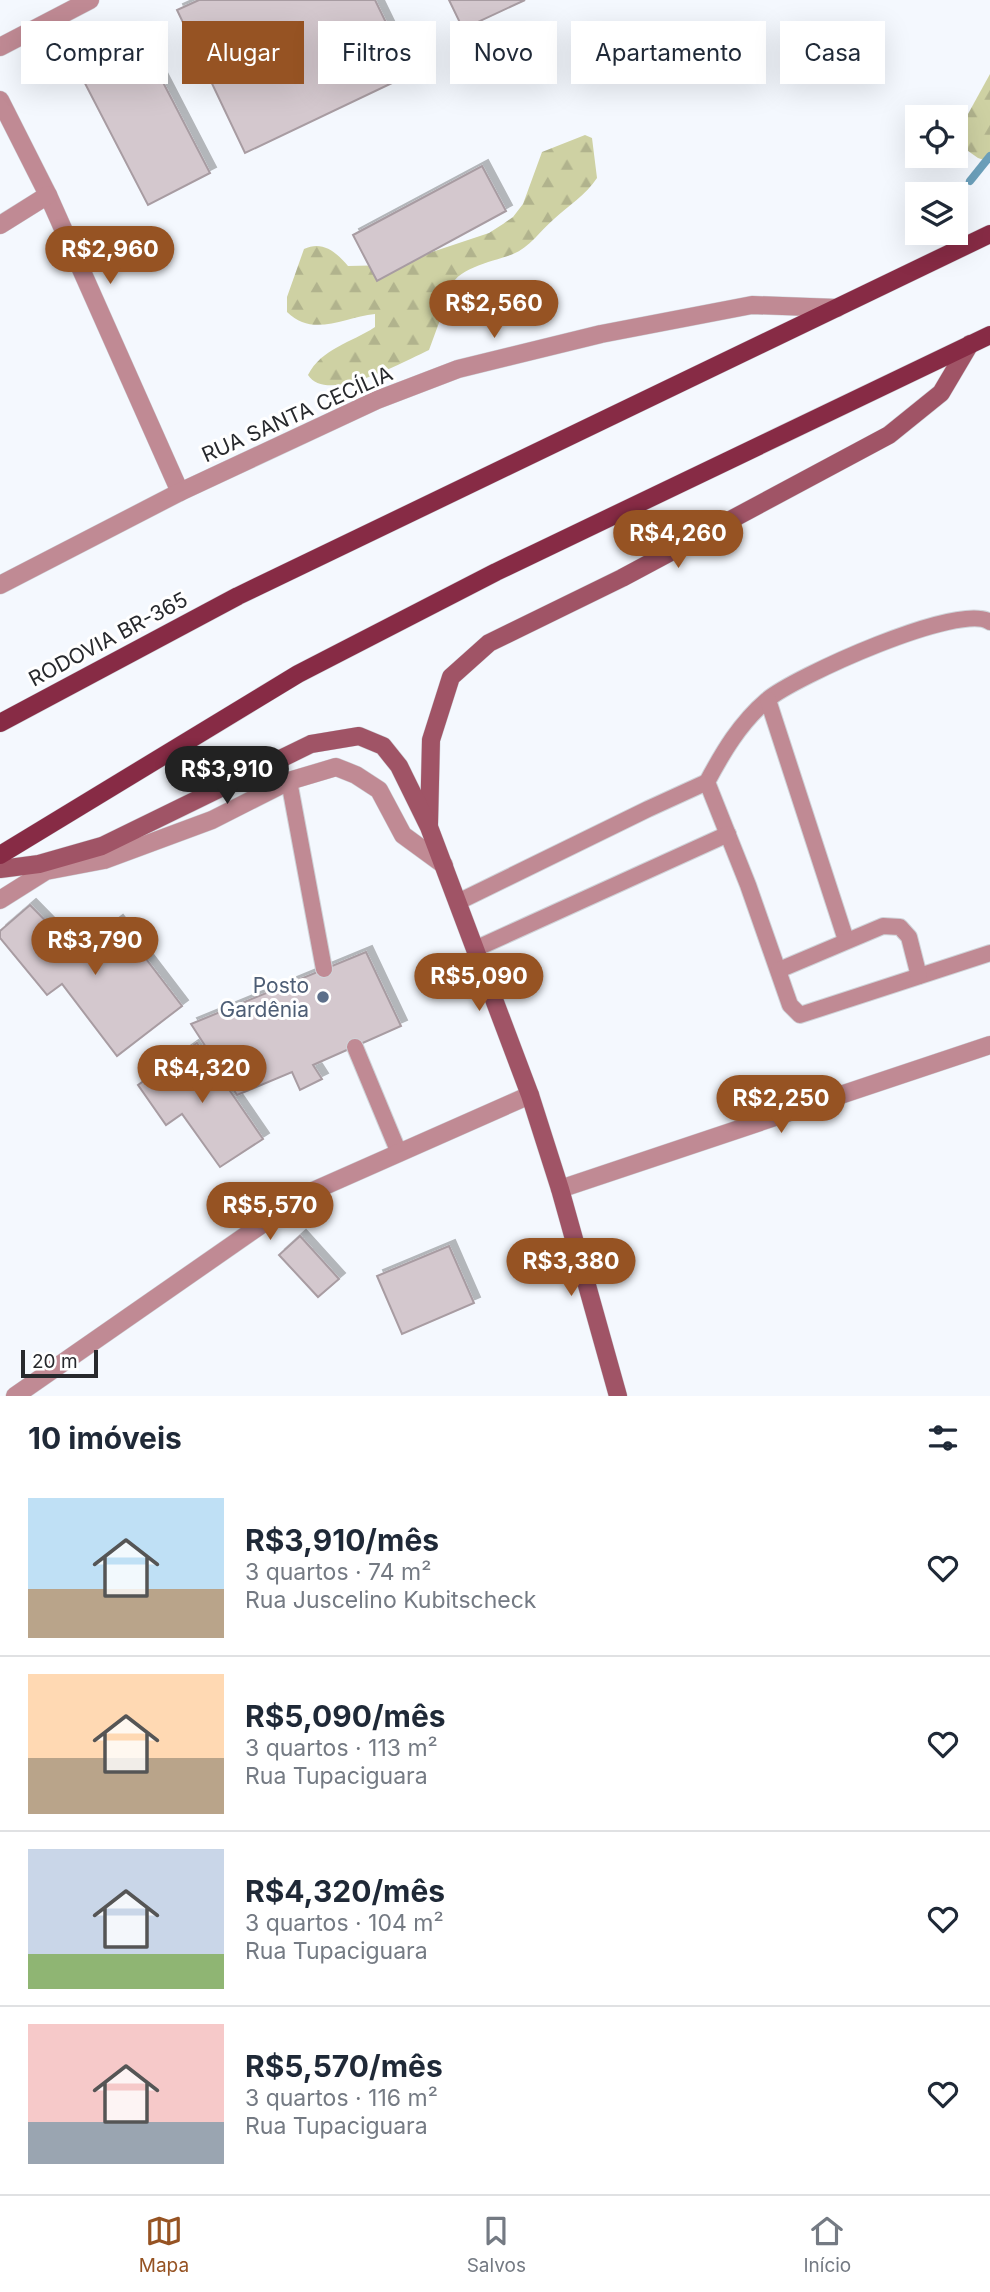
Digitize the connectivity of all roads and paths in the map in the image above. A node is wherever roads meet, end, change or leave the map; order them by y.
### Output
1 (90, 0) edge
2 (0, 47) edge
3 (0, 100) edge
4 (48, 195) junction
5 (0, 225) edge
6 (990, 234) edge
7 (837, 308) junction
8 (990, 335) edge
9 (970, 344) junction
10 (180, 492) junction
11 (0, 586) edge
12 (990, 622) edge
13 (768, 699) junction
14 (0, 723) edge
15 (289, 780) junction
16 (707, 782) junction
17 (429, 827) junction
18 (728, 834) junction
19 (0, 855) edge
20 (444, 865) junction
21 (0, 869) edge
22 (0, 900) edge
23 (458, 902) junction
24 (846, 940) junction
25 (475, 948) junction
26 (990, 953) edge
27 (324, 969) dead end
28 (779, 970) junction
29 (919, 976) junction
30 (990, 1045) edge
31 (355, 1047) dead end
32 (530, 1095) junction
33 (399, 1153) junction
34 (560, 1189) junction
35 (15, 1396) edge
36 (618, 1396) edge

1 - 2 street
3 - 4 street
4 - 5 street
4 - 10 street
6 - 7 main road, RODOVIA BR-365
7 - 10 street, RUA SANTA CECÍLIA
7 - 14 main road, RODOVIA BR-365
8 - 9 main road
9 - 17 main road
9 - 19 main road
10 - 11 street, RUA SANTA CECÍLIA
12 - 13 lane
13 - 16 lane
13 - 24 lane
15 - 20 street
15 - 22 street
15 - 27 lane
16 - 18 lane
16 - 23 lane
17 - 20 main road
17 - 21 main road
18 - 25 lane
18 - 28 lane
20 - 23 main road
23 - 25 main road
24 - 28 lane
24 - 29 lane
25 - 32 main road
26 - 29 lane
28 - 29 lane
30 - 34 street
31 - 33 lane
32 - 33 street
32 - 34 main road
33 - 35 street
34 - 36 main road

